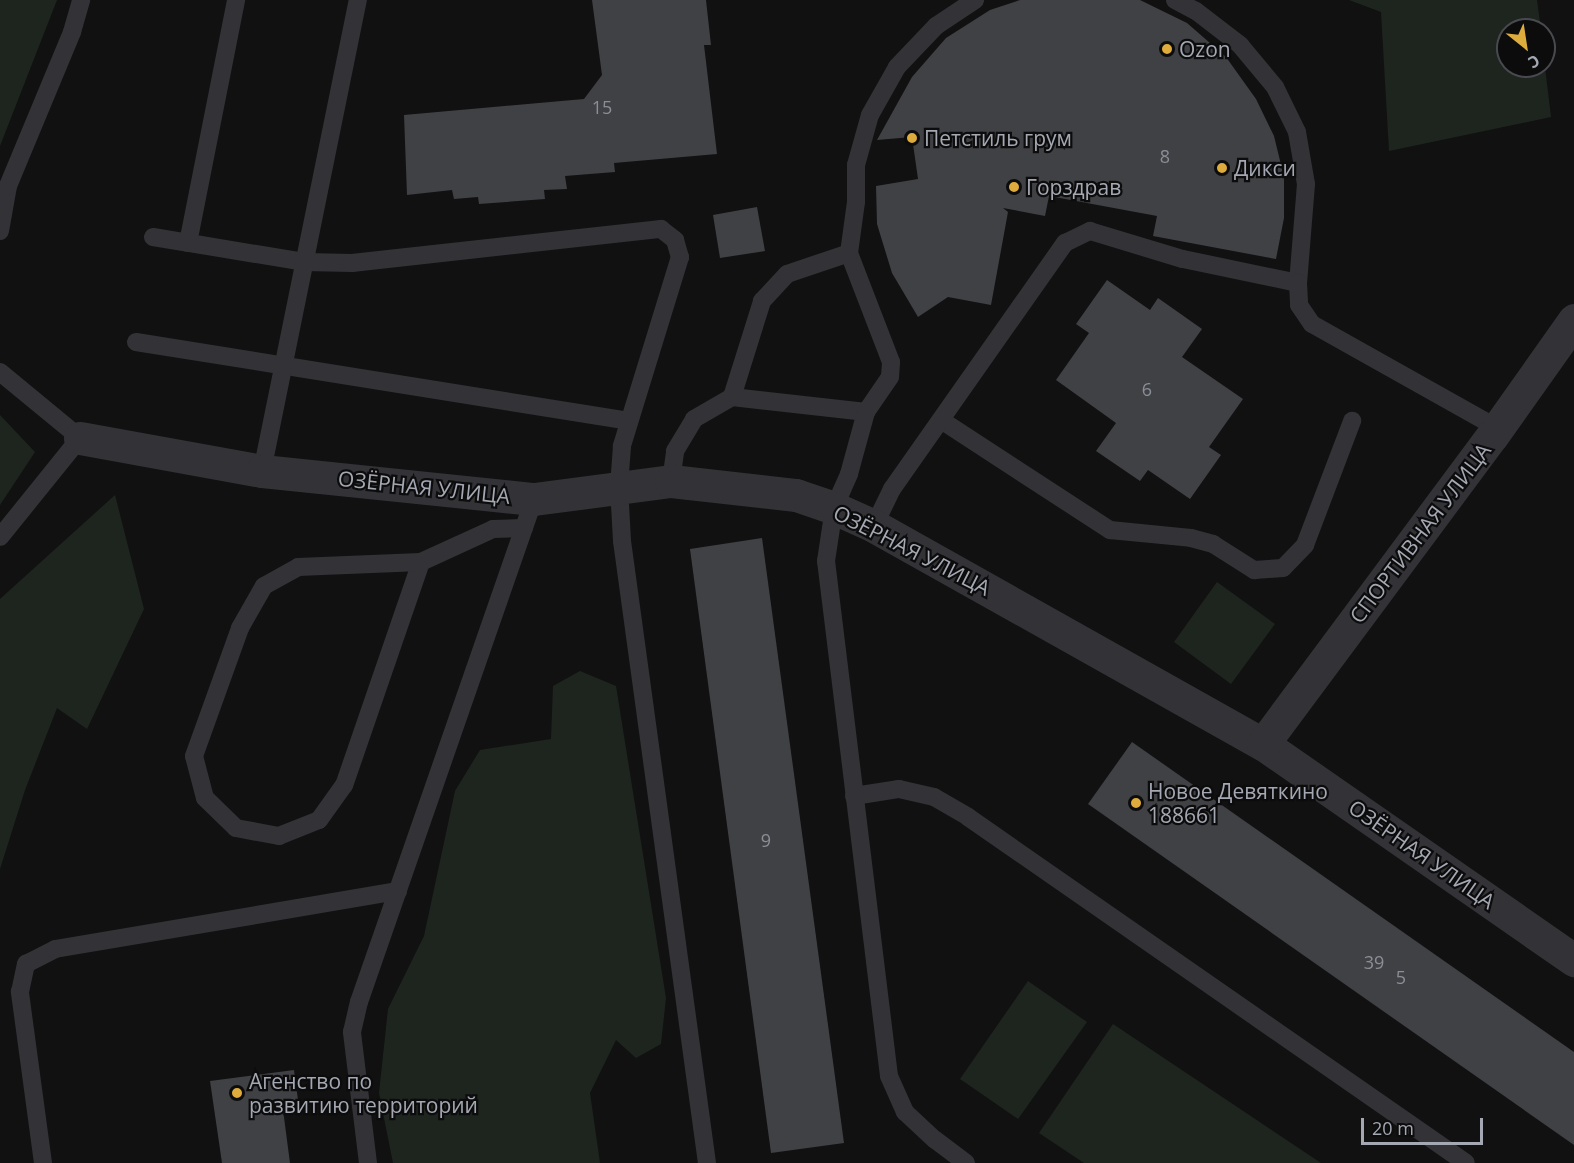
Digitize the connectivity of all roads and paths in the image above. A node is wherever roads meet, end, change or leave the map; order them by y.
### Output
1 (81, 0) edge
2 (236, 0) edge
3 (975, 0) edge
4 (1175, 0) edge
5 (352, 1) edge
6 (0, 231) edge
7 (153, 237) dead end
8 (188, 243) junction
9 (849, 253) junction
10 (304, 262) junction
11 (1298, 284) junction
12 (1574, 320) edge
13 (136, 342) dead end
14 (284, 366) junction
15 (0, 372) edge
16 (732, 398) junction
17 (866, 412) junction
18 (941, 420) junction
19 (629, 421) junction
20 (1352, 421) dead end
21 (1497, 428) junction
22 (80, 438) junction
23 (262, 471) junction
24 (672, 481) junction
25 (619, 487) junction
26 (834, 508) junction
27 (529, 513) junction
28 (874, 526) junction
29 (0, 537) edge
30 (421, 562) junction
31 (1263, 744) junction
32 (854, 796) junction
33 (398, 891) junction
34 (1574, 960) edge
35 (43, 1163) edge
36 (368, 1163) edge
37 (707, 1163) edge
38 (966, 1163) edge
39 (1466, 1163) edge

1 - 6 lane
2 - 8 lane
3 - 9 lane
4 - 11 lane
5 - 10 lane
7 - 8 lane
8 - 10 lane
9 - 16 lane
9 - 17 lane
10 - 14 lane
10 - 19 lane
11 - 18 lane
11 - 21 lane
12 - 21 street, СПОРТИВНАЯ УЛИЦА
13 - 14 lane
14 - 19 lane
14 - 23 lane
15 - 22 lane
16 - 17 lane
16 - 24 lane
17 - 26 lane
18 - 20 lane
18 - 28 lane
19 - 25 lane
21 - 31 street, СПОРТИВНАЯ УЛИЦА
22 - 23 street, ОЗЁРНАЯ УЛИЦА
22 - 29 lane
23 - 27 street, ОЗЁРНАЯ УЛИЦА
24 - 25 street, ОЗЁРНАЯ УЛИЦА
24 - 26 street, ОЗЁРНАЯ УЛИЦА
25 - 27 street, ОЗЁРНАЯ УЛИЦА
25 - 37 lane
26 - 28 street, ОЗЁРНАЯ УЛИЦА
26 - 32 lane
27 - 30 lane
27 - 33 lane
28 - 31 street, ОЗЁРНАЯ УЛИЦА
30 - 30 lane
31 - 34 street, ОЗЁРНАЯ УЛИЦА
32 - 38 lane
32 - 39 lane
33 - 35 lane
33 - 36 lane

